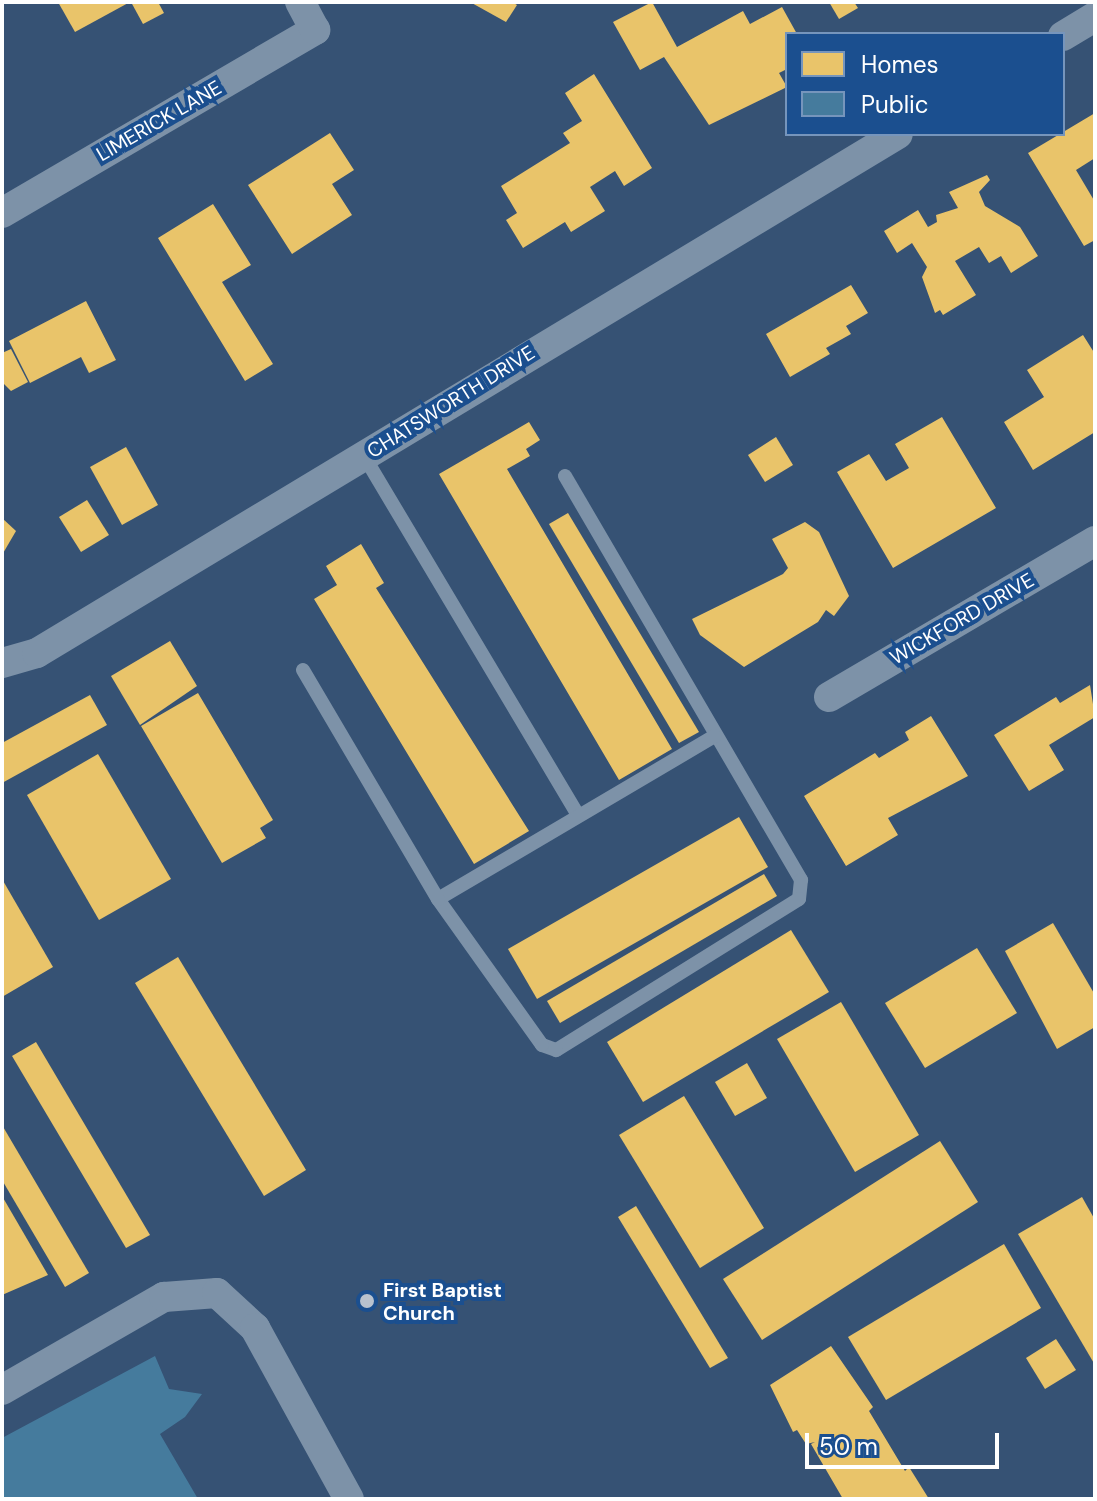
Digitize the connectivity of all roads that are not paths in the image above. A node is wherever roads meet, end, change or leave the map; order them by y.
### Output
1 (300, 2) edge
2 (1095, 17) edge
3 (1065, 35) edge
4 (895, 136) edge
5 (2, 213) edge
6 (364, 456) junction
7 (565, 476) dead end
8 (1095, 541) edge
9 (2, 663) edge
10 (303, 670) dead end
11 (829, 697) dead end
12 (715, 736) junction
13 (578, 815) junction
14 (438, 899) junction
15 (2, 1390) edge
16 (349, 1499) edge

1 - 5 street, LIMERICK LANE
2 - 3 street
4 - 6 street, CHATSWORTH DRIVE
6 - 9 street, CHATSWORTH DRIVE
6 - 13 lane
7 - 12 lane
8 - 11 street, WICKFORD DRIVE
10 - 14 lane
12 - 13 lane
12 - 14 lane
13 - 14 lane
15 - 16 street

